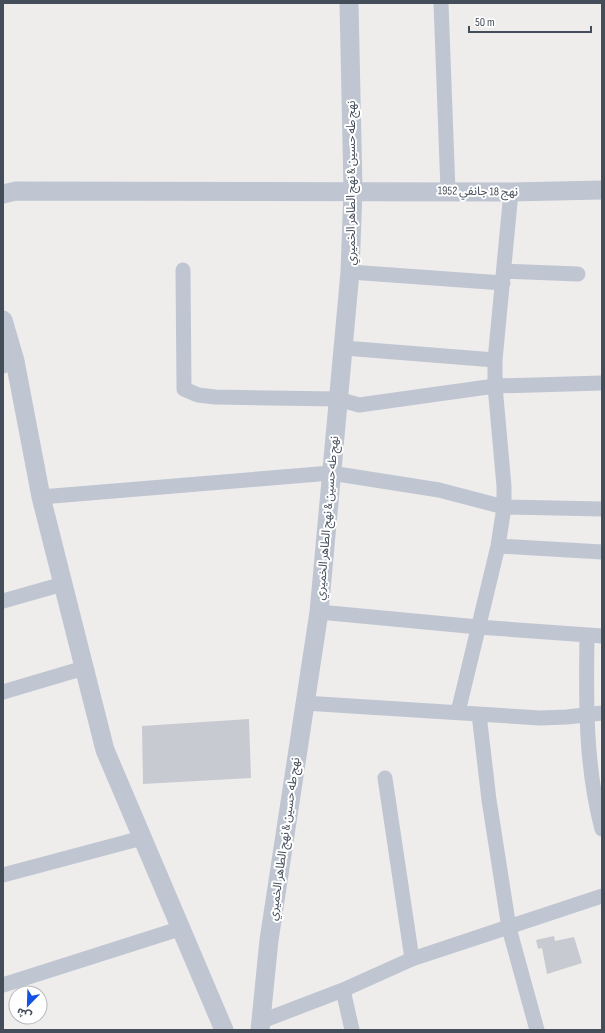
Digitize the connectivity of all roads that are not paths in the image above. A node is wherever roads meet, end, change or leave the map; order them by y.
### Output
1 (349, 3) edge
2 (440, 3) edge
3 (353, 190) junction
4 (602, 190) edge
5 (448, 191) junction
6 (511, 192) junction
7 (3, 194) edge
8 (184, 270) dead end
9 (350, 272) junction
10 (578, 274) dead end
11 (503, 277) junction
12 (3, 320) edge
13 (344, 348) junction
14 (495, 360) junction
15 (9, 363) edge
16 (602, 383) edge
17 (495, 386) junction
18 (338, 399) junction
19 (331, 473) junction
20 (41, 497) junction
21 (504, 507) junction
22 (602, 510) edge
23 (498, 546) junction
24 (602, 552) edge
25 (63, 584) junction
26 (3, 601) edge
27 (319, 612) junction
28 (478, 627) junction
29 (587, 635) junction
30 (602, 636) edge
31 (84, 668) junction
32 (3, 692) edge
33 (304, 703) junction
34 (458, 712) junction
35 (602, 713) edge
36 (479, 714) junction
37 (586, 714) junction
38 (385, 778) dead end
39 (602, 829) edge
40 (142, 838) junction
41 (3, 875) edge
42 (602, 896) edge
43 (182, 928) junction
44 (509, 928) junction
45 (412, 959) junction
46 (3, 985) edge
47 (343, 990) junction
48 (261, 1025) edge
49 (224, 1030) edge
50 (352, 1030) edge
51 (537, 1030) edge

1 - 3 street, نهج طه حسين & نهج الطاهر الخميري
2 - 5 street
3 - 5 street, نهج 18 جانفي 1952
3 - 7 street, نهج 18 جانفي 1952
3 - 9 street, نهج طه حسين & نهج الطاهر الخميري
4 - 6 street, نهج 18 جانفي 1952
5 - 6 street, نهج 18 جانفي 1952
6 - 11 street
8 - 18 street
9 - 11 street
9 - 13 street, نهج طه حسين & نهج الطاهر الخميري
10 - 11 street
11 - 14 street
12 - 15 street
13 - 14 street
13 - 18 street, نهج طه حسين & نهج الطاهر الخميري
14 - 17 street
15 - 20 street
16 - 17 street
17 - 18 street
17 - 21 street
18 - 19 street, نهج طه حسين & نهج الطاهر الخميري
19 - 20 street
19 - 21 street
19 - 27 street, نهج طه حسين & نهج الطاهر الخميري
20 - 25 street
21 - 22 street
21 - 23 street
23 - 24 street
23 - 28 street
25 - 26 street
25 - 31 street
27 - 28 street
27 - 33 street, نهج طه حسين & نهج الطاهر الخميري
28 - 29 street
28 - 34 street
29 - 30 street
29 - 37 street
31 - 32 street
31 - 40 street
33 - 34 street
33 - 48 street, نهج طه حسين & نهج الطاهر الخميري
34 - 36 street
35 - 37 street
36 - 37 street
36 - 44 street
37 - 39 street
38 - 45 street
40 - 41 street
40 - 43 street
42 - 44 street
43 - 46 street
43 - 49 street
44 - 45 street
44 - 51 street
45 - 47 street
47 - 48 street
47 - 50 street

